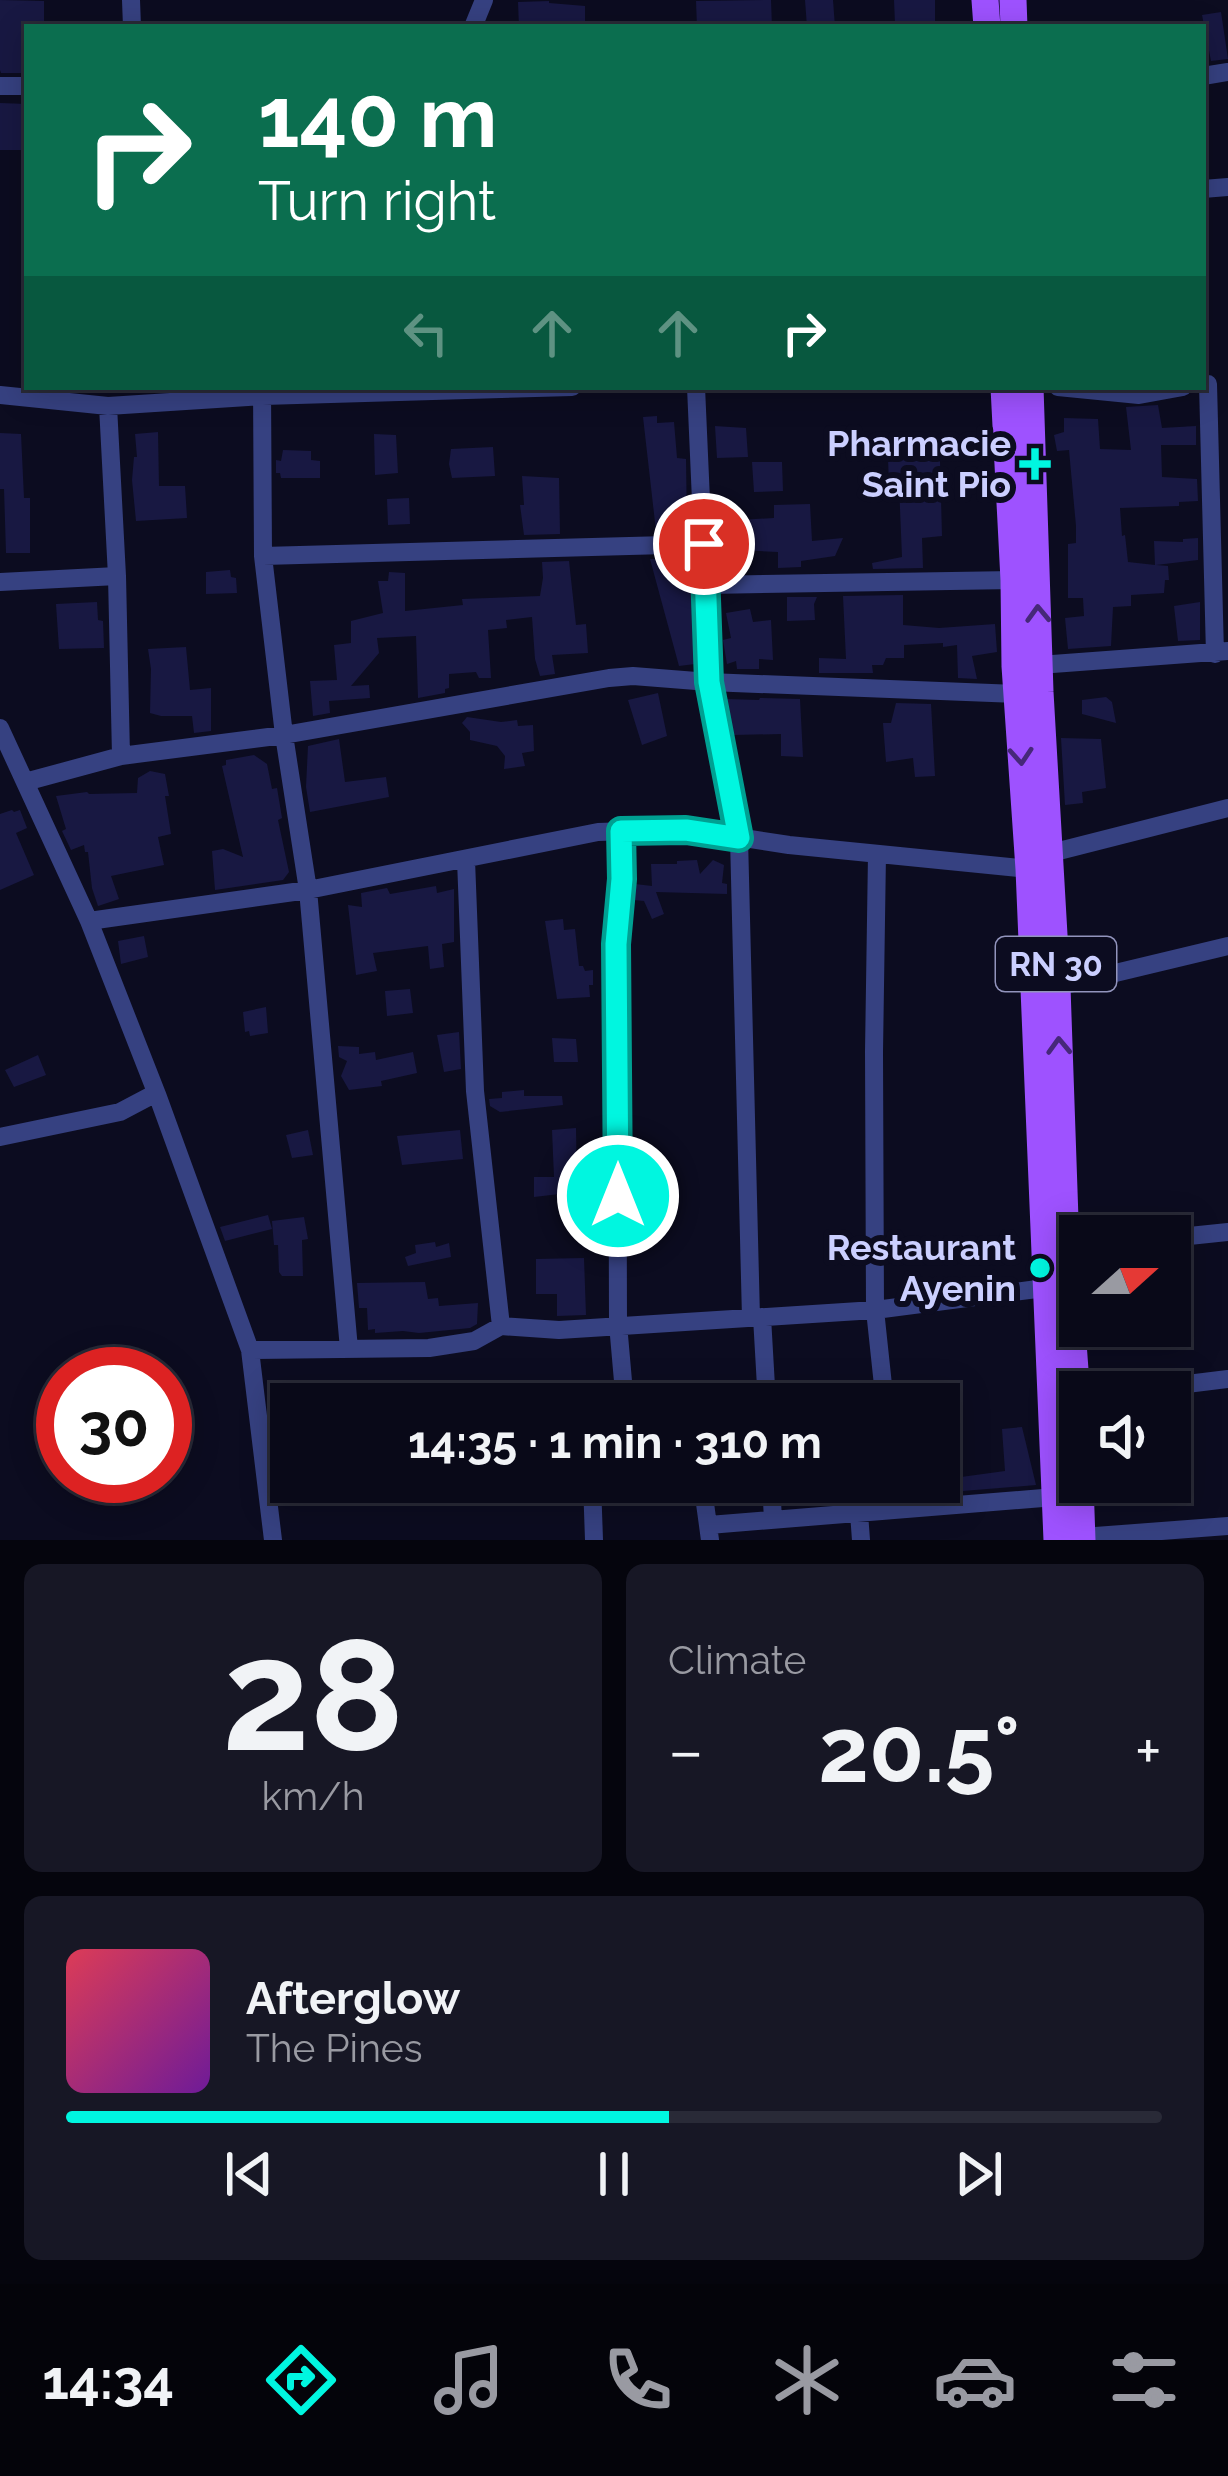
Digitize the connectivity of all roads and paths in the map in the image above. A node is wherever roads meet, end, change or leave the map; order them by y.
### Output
1 (1213, 383) edge
2 (399, 390) edge
3 (696, 390) edge
4 (1004, 390) edge
5 (1030, 390) edge
6 (1088, 390) edge
7 (1166, 390) edge
8 (262, 391) edge
9 (0, 394) edge
10 (148, 395) edge
11 (108, 406) junction
12 (704, 544) junction
13 (263, 556) junction
14 (117, 576) junction
15 (1014, 580) junction
16 (0, 582) edge
17 (706, 585) junction
18 (1222, 653) edge
19 (1039, 665) junction
20 (709, 682) junction
21 (1017, 694) junction
22 (0, 728) edge
23 (284, 735) junction
24 (121, 756) junction
25 (7, 760) edge
26 (25, 782) junction
27 (1228, 808) edge
28 (621, 831) junction
29 (739, 838) junction
30 (877, 854) junction
31 (466, 860) junction
32 (1040, 861) junction
33 (308, 890) junction
34 (89, 920) junction
35 (1228, 946) edge
36 (1058, 987) junction
37 (156, 1093) junction
38 (0, 1137) edge
39 (1071, 1215) edge
40 (1228, 1232) edge
41 (1191, 1236) edge
42 (1046, 1288) junction
43 (874, 1310) junction
44 (756, 1318) junction
45 (619, 1324) junction
46 (501, 1326) junction
47 (349, 1348) junction
48 (250, 1350) junction
49 (1228, 1379) edge
50 (623, 1383) edge
51 (764, 1383) edge
52 (883, 1383) edge
53 (1191, 1383) edge
54 (268, 1488) joint
55 (1055, 1497) junction
56 (593, 1503) edge
57 (705, 1503) edge
58 (772, 1503) edge
59 (896, 1503) edge
60 (1075, 1503) edge
61 (897, 1509) junction
62 (859, 1513) junction
63 (773, 1520) junction
64 (1228, 1526) edge
65 (710, 1533) edge
66 (1074, 1539) edge
67 (273, 1540) edge
68 (594, 1540) edge
69 (861, 1540) edge

1 - 18 street
2 - 8 street
3 - 12 street
4 - 15 main road, RN 30
19 -> 5 main road, RN 30 / RN 30
6 - 7 street
8 - 10 street
8 - 13 street
9 - 11 street
10 - 11 street
11 - 14 street
12 - 13 street
12 - 17 street
13 - 23 street
14 - 16 street
14 - 24 street
15 - 17 street
15 - 21 main road, RN 30
17 - 20 street
18 - 19 street
19 - 32 main road, RN 30 / RN 30
20 - 21 street
20 - 23 street
20 - 29 street
21 -> 32 main road, RN 30
22 - 25 street
23 - 24 street
23 - 33 street
24 - 26 street
25 - 26 street
26 - 34 street
27 - 32 street
28 - 29 street
28 - 31 street
28 - 45 street
29 - 30 street
29 - 44 street
30 - 32 street
30 - 43 street
31 - 33 street
31 - 46 street
32 - 36 main road, RN 30 / RN 30
32 - 42 main road, RN 30
33 - 34 street
33 - 47 street
34 - 37 street
35 - 36 street
39 -> 36 main road, RN 30 / RN 30
37 - 38 street
37 - 48 street
40 - 41 street
42 - 43 street
42 - 55 main road, RN 30
43 - 44 street
43 - 52 street
44 - 45 street
44 - 51 street
45 - 46 street
45 - 50 street
46 - 47 street
47 - 48 street
48 - 54 street
49 - 53 street
54 - 67 street
55 - 61 street
55 - 66 main road, RN 30
56 - 68 street
57 - 65 street
58 - 63 street
59 - 61 street
60 - 66 main road, RN 30 / RN 30
61 - 62 street
62 - 63 street
62 - 69 street
63 - 65 street
64 - 66 street

